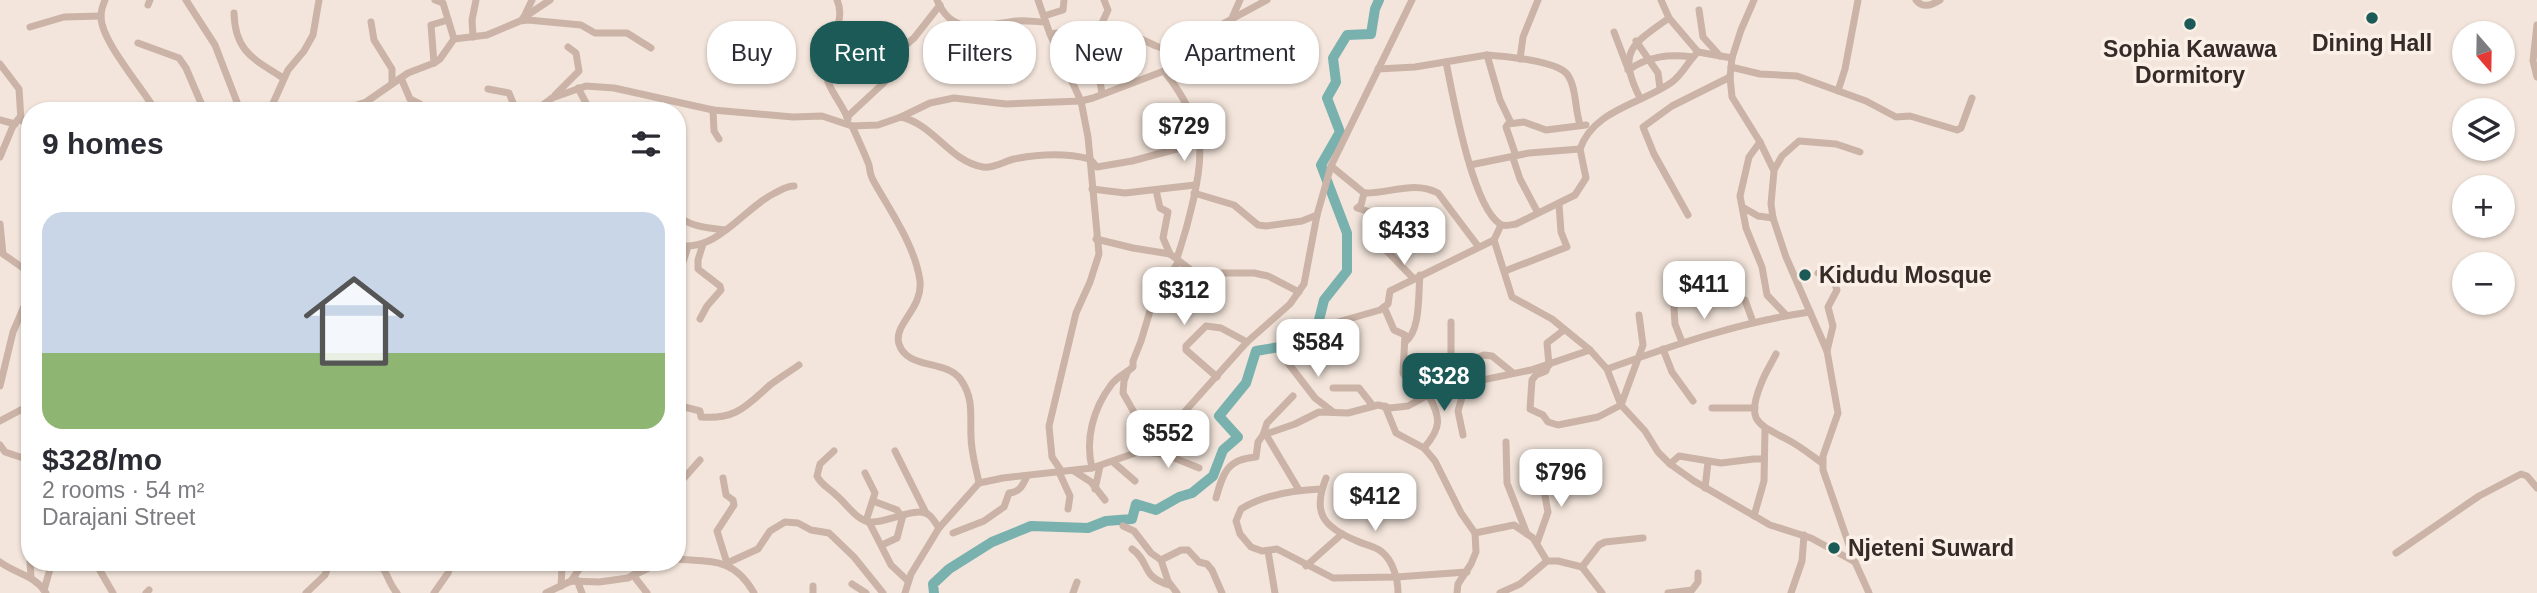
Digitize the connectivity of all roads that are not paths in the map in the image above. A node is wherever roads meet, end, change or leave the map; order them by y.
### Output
1 (105, 0) edge
2 (186, 0) edge
3 (319, 0) edge
4 (476, 0) edge
5 (531, 0) edge
6 (550, 0) edge
7 (837, 0) edge
8 (1038, 0) edge
9 (1064, 0) edge
10 (1104, 0) edge
11 (1240, 0) edge
12 (1267, 0) edge
13 (1412, 0) edge
14 (1538, 0) edge
15 (1661, 0) edge
16 (1754, 0) edge
17 (1858, 0) edge
18 (1916, 0) edge
19 (440, 1) edge
20 (1937, 1) edge
21 (938, 3) edge
22 (1699, 10) dead end
23 (234, 13) dead end
24 (101, 16) junction
25 (1232, 18) junction
26 (1669, 18) junction
27 (523, 19) junction
28 (1045, 19) junction
29 (447, 20) junction
30 (1103, 21) edge
31 (1228, 21) edge
32 (371, 22) dead end
33 (2537, 25) edge
34 (30, 27) dead end
35 (1614, 32) dead end
36 (1050, 34) edge
37 (473, 37) junction
38 (454, 39) junction
39 (1636, 41) junction
40 (138, 43) dead end
41 (568, 47) dead end
42 (651, 48) dead end
43 (1695, 54) junction
44 (1488, 55) junction
45 (1721, 57) junction
46 (1732, 58) junction
47 (1520, 59) junction
48 (1648, 59) junction
49 (1446, 62) junction
50 (434, 63) junction
51 (0, 64) edge
52 (1731, 67) junction
53 (1628, 68) junction
54 (1378, 69) junction
55 (1730, 77) junction
56 (2537, 77) edge
57 (283, 78) junction
58 (401, 78) junction
59 (392, 83) junction
60 (1073, 84) edge
61 (1100, 84) edge
62 (1130, 84) edge
63 (1174, 84) edge
64 (578, 88) junction
65 (1660, 88) junction
66 (488, 89) dead end
67 (1838, 92) junction
68 (1102, 94) junction
69 (1972, 97) dead end
70 (552, 98) junction
71 (1640, 98) junction
72 (674, 101) joint
73 (1081, 101) junction
74 (150, 102) edge
75 (201, 102) edge
76 (238, 102) edge
77 (273, 102) edge
78 (366, 102) edge
79 (416, 102) edge
80 (513, 102) edge
81 (547, 102) edge
82 (585, 102) edge
83 (678, 102) edge
84 (686, 104) edge
85 (713, 110) junction
86 (20, 117) joint
87 (901, 117) junction
88 (0, 120) edge
89 (850, 122) junction
90 (1511, 123) junction
91 (15, 124) junction
92 (719, 139) dead end
93 (1760, 142) junction
94 (1199, 143) junction
95 (1580, 149) junction
96 (1860, 152) dead end
97 (0, 157) edge
98 (1515, 157) junction
99 (1090, 159) junction
100 (1331, 166) junction
101 (1470, 166) junction
102 (1774, 171) junction
103 (794, 186) dead end
104 (1092, 189) junction
105 (1194, 189) junction
106 (1156, 190) junction
107 (1364, 193) junction
108 (1559, 204) junction
109 (1744, 208) junction
110 (1538, 213) junction
111 (1317, 215) junction
112 (1688, 215) dead end
113 (1773, 218) junction
114 (686, 221) edge
115 (0, 223) edge
116 (1502, 225) junction
117 (725, 230) junction
118 (1096, 239) junction
119 (1494, 240) junction
120 (703, 244) junction
121 (1478, 246) junction
122 (688, 247) joint
123 (686, 253) edge
124 (1175, 258) junction
125 (21, 267) edge
126 (1505, 271) junction
127 (1818, 273) dead end
128 (1416, 277) junction
129 (1299, 292) junction
130 (1745, 300) dead end
131 (1384, 307) junction
132 (1674, 307) dead end
133 (1810, 312) junction
134 (1639, 315) dead end
135 (1786, 315) junction
136 (21, 317) edge
137 (700, 319) dead end
138 (1451, 322) dead end
139 (1753, 322) junction
140 (1331, 324) dead end
141 (1564, 330) junction
142 (1247, 342) junction
143 (1405, 342) junction
144 (1682, 342) junction
145 (1662, 349) junction
146 (1590, 350) junction
147 (1828, 351) junction
148 (1776, 354) dead end
149 (1639, 357) junction
150 (1287, 363) dead end
151 (799, 365) dead end
152 (1453, 365) junction
153 (1548, 365) junction
154 (1607, 369) junction
155 (1130, 370) junction
156 (1514, 373) junction
157 (1217, 377) junction
158 (1460, 385) junction
159 (0, 386) edge
160 (1333, 388) dead end
161 (1428, 394) junction
162 (1293, 396) dead end
163 (1419, 400) junction
164 (1693, 401) dead end
165 (1621, 405) junction
166 (1373, 406) junction
167 (1385, 406) junction
168 (686, 407) edge
169 (1712, 408) dead end
170 (1755, 408) junction
171 (21, 410) edge
172 (1332, 411) junction
173 (0, 421) edge
174 (1765, 429) junction
175 (1264, 434) junction
176 (1463, 435) dead end
177 (1506, 442) dead end
178 (0, 445) edge
179 (1149, 445) junction
180 (1424, 448) junction
181 (834, 451) dead end
182 (895, 451) dead end
183 (1141, 451) junction
184 (21, 457) edge
185 (700, 460) dead end
186 (1764, 460) junction
187 (1113, 462) junction
188 (1708, 462) junction
189 (1822, 463) junction
190 (1670, 464) junction
191 (1096, 467) junction
192 (1199, 468) dead end
193 (1540, 470) dead end
194 (1074, 471) junction
195 (1061, 472) junction
196 (865, 473) dead end
197 (686, 476) edge
198 (1027, 476) junction
199 (723, 478) dead end
200 (1326, 478) dead end
201 (1135, 481) dead end
202 (979, 484) junction
203 (1705, 488) junction
204 (2537, 488) edge
205 (1095, 489) junction
206 (1321, 489) junction
207 (1299, 490) junction
208 (1216, 498) dead end
209 (1105, 500) dead end
210 (873, 501) junction
211 (1068, 509) dead end
212 (926, 513) junction
213 (902, 516) junction
214 (1754, 516) junction
215 (868, 522) junction
216 (1122, 526) dead end
217 (939, 528) junction
218 (953, 533) dead end
219 (1475, 533) junction
220 (1342, 534) junction
221 (1527, 534) junction
222 (1804, 535) junction
223 (1643, 538) dead end
224 (1537, 543) junction
225 (882, 545) junction
226 (1132, 550) dead end
227 (1268, 551) junction
228 (2396, 553) dead end
229 (686, 560) edge
230 (1161, 560) junction
231 (1547, 561) junction
232 (0, 562) edge
233 (1854, 562) junction
234 (726, 564) junction
235 (1306, 566) junction
236 (1582, 567) junction
237 (11, 570) junction
238 (31, 571) edge
239 (50, 571) edge
240 (100, 571) edge
241 (327, 571) edge
242 (384, 571) edge
243 (449, 571) edge
244 (561, 571) edge
245 (579, 571) edge
246 (642, 571) edge
247 (1467, 572) junction
248 (1698, 573) dead end
249 (0, 575) edge
250 (633, 575) junction
251 (31, 577) junction
252 (1396, 578) junction
253 (574, 581) junction
254 (908, 581) junction
255 (1077, 582) dead end
256 (852, 584) dead end
257 (1170, 585) junction
258 (557, 589) edge
259 (45, 592) edge
260 (1600, 592) edge
261 (113, 593) edge
262 (306, 593) edge
263 (397, 593) edge
264 (434, 593) edge
265 (546, 593) edge
266 (582, 593) edge
267 (647, 593) edge
268 (754, 593) edge
269 (866, 593) edge
270 (883, 593) edge
271 (905, 593) edge
272 (1073, 593) edge
273 (1177, 593) edge
274 (1222, 593) edge
275 (1275, 593) edge
276 (1398, 593) edge
277 (1457, 593) edge
278 (1500, 593) edge
279 (1668, 593) edge
280 (1791, 593) edge
281 (1869, 593) edge

1 - 24 street
2 - 76 street
3 - 57 street
4 - 37 street
5 - 27 street
6 - 27 street
7 - 89 street
8 - 28 street
9 - 28 street
10 - 30 street
11 - 25 street
12 - 25 street
13 - 54 street
14 - 47 street
15 - 26 street
16 - 46 street
17 - 67 street
18 - 20 street
19 - 29 street
21 - 28 street
21 - 89 street
22 - 45 street
23 - 57 street
24 - 34 street
24 - 74 street
25 - 31 street
26 - 39 street
26 - 43 street
27 - 37 street
27 - 42 street
28 - 36 street
29 - 38 street
29 - 50 street
32 - 59 street
33 - 56 street
35 - 53 street
37 - 38 street
38 - 50 street
39 - 48 street
39 - 53 street
40 - 75 street
41 - 70 street
43 - 45 street
43 - 48 street
43 - 65 street
44 - 47 street
44 - 49 street
44 - 90 street
45 - 46 street
46 - 52 street
47 - 90 street
48 - 53 street
48 - 65 street
49 - 54 street
49 - 101 street
50 - 58 street
51 - 86 street
52 - 55 street
52 - 67 street
53 - 71 street
54 - 100 street
55 - 93 street
55 - 112 street
57 - 77 street
58 - 59 street
58 - 79 street
59 - 78 street
60 - 73 street
61 - 68 street
62 - 68 street
63 - 94 street
64 - 70 street
64 - 72 street
64 - 82 street
65 - 71 street
66 - 80 street
67 - 69 street
68 - 73 street
70 - 81 street
71 - 95 street
72 - 83 street
73 - 87 street
73 - 99 street
84 - 85 street
85 - 89 street
85 - 92 street
86 - 91 street
87 - 89 street
87 - 99 street
88 - 91 street
89 - 202 street
90 - 98 street
91 - 97 street
93 - 102 street
93 - 109 street
94 - 99 street
94 - 105 street
95 - 98 street
95 - 108 street
96 - 102 street
98 - 101 street
98 - 110 street
99 - 104 street
100 - 107 street
100 - 111 street
101 - 116 street
102 - 113 street
103 - 117 street
104 - 106 street
104 - 118 street
105 - 106 street
105 - 111 street
105 - 124 street
106 - 124 street
107 - 121 street
107 - 128 street
108 - 110 street
108 - 126 street
109 - 113 street
109 - 135 street
110 - 116 street
111 - 129 street
113 - 133 street
114 - 117 street
115 - 125 street
116 - 119 street
117 - 120 street
118 - 124 street
118 - 195 street
119 - 121 street
119 - 126 street
120 - 122 street
120 - 137 street
121 - 128 street
122 - 123 street
124 - 129 street
124 - 155 street
126 - 141 street
127 - 147 street
128 - 131 street
128 - 143 street
129 - 142 street
130 - 139 street
131 - 140 street
131 - 143 street
132 - 144 street
133 - 135 street
133 - 147 street
134 - 149 street
135 - 139 street
136 - 159 street
138 - 152 street
139 - 144 street
141 - 146 street
141 - 153 street
142 - 157 street
142 - 157 street
143 - 163 street
144 - 145 street
145 - 149 street
145 - 164 street
146 - 153 street
146 - 154 street
147 - 189 street
148 - 170 street
149 - 154 street
149 - 165 street
150 - 172 street
151 - 168 street
152 - 156 street
152 - 158 street
153 - 156 street
153 - 165 street
154 - 165 street
155 - 179 street
155 - 191 street
156 - 158 street
157 - 179 street
158 - 161 street
158 - 176 street
160 - 166 street
161 - 163 street
161 - 180 street
162 - 175 street
163 - 167 street
165 - 190 street
166 - 167 street
166 - 172 street
167 - 180 street
169 - 170 street
170 - 174 street
171 - 173 street
172 - 175 street
174 - 186 street
174 - 189 street
175 - 207 street
175 - 208 street
177 - 221 street
178 - 184 street
179 - 183 street
180 - 219 street
181 - 215 street
182 - 212 street
183 - 187 street
183 - 192 street
185 - 197 street
186 - 188 street
186 - 214 street
187 - 191 street
187 - 201 street
188 - 190 street
188 - 203 street
189 - 233 street
190 - 203 street
191 - 194 street
191 - 205 street
193 - 224 street
194 - 195 street
194 - 205 street
195 - 198 street
195 - 211 street
196 - 210 street
198 - 202 street
198 - 218 street
199 - 234 street
200 - 206 street
202 - 217 street
203 - 214 street
204 - 228 street
205 - 209 street
206 - 207 street
206 - 220 street
207 - 227 street
210 - 213 street
210 - 215 street
212 - 213 street
212 - 217 street
213 - 215 street
213 - 225 street
214 - 222 street
215 - 225 street
216 - 230 street
217 - 254 street
219 - 221 street
219 - 247 street
220 - 235 street
220 - 252 street
221 - 224 street
222 - 233 street
222 - 280 street
223 - 236 street
224 - 231 street
225 - 254 street
226 - 257 street
227 - 235 street
227 - 275 street
229 - 234 street
230 - 257 street
230 - 274 street
231 - 236 street
231 - 278 street
232 - 237 street
233 - 281 street
234 - 268 street
234 - 270 street
235 - 252 street
236 - 260 street
237 - 249 street
237 - 251 street
238 - 251 street
239 - 259 street
240 - 261 street
241 - 262 street
242 - 263 street
243 - 264 street
244 - 258 street
245 - 253 street
246 - 250 street
247 - 252 street
247 - 277 street
248 - 279 street
250 - 253 street
250 - 267 street
251 - 259 street
252 - 276 street
253 - 258 street
253 - 266 street
254 - 271 street
255 - 272 street
256 - 269 street
257 - 273 street
258 - 265 street

